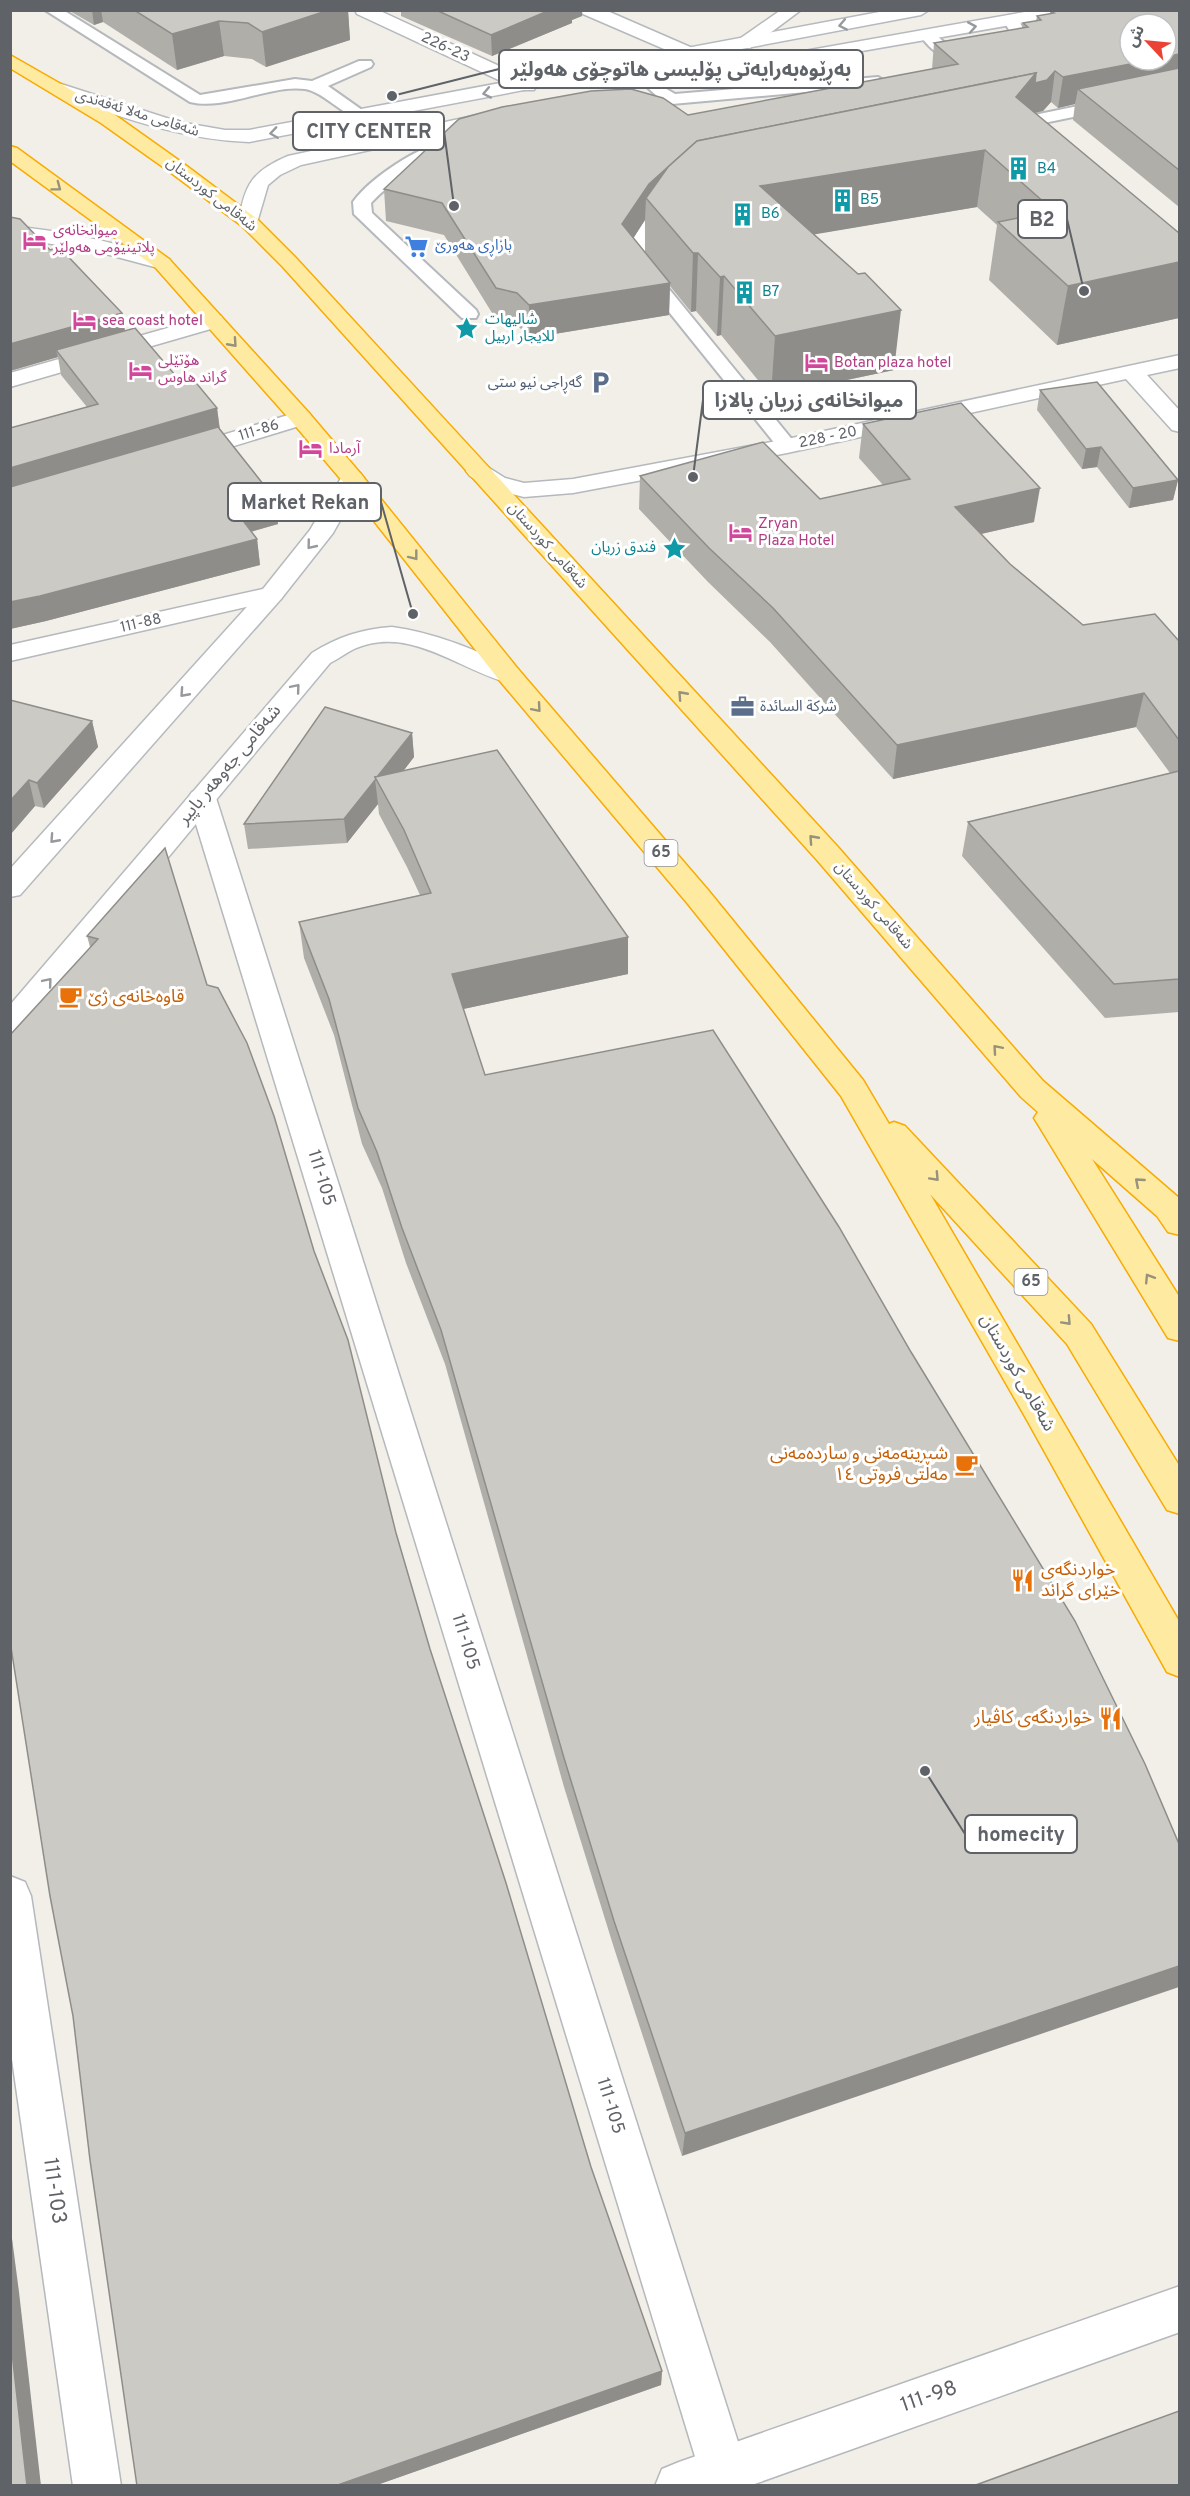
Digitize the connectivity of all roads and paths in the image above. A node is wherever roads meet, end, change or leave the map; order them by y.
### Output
1 (52, 10) edge
2 (363, 10) edge
3 (589, 10) edge
4 (793, 10) edge
5 (921, 10) edge
6 (1070, 10) edge
7 (744, 44) junction
8 (691, 54) junction
9 (10, 60) edge
10 (770, 62) dead end
11 (365, 64) dead end
12 (878, 82) edge
13 (315, 86) junction
14 (527, 86) junction
15 (61, 90) junction
16 (672, 90) junction
17 (1179, 90) edge
18 (614, 101) joint
19 (364, 117) junction
20 (511, 121) joint
21 (992, 129) edge
22 (10, 152) edge
23 (682, 197) edge
24 (249, 222) junction
25 (10, 232) edge
26 (162, 264) junction
27 (469, 314) dead end
28 (213, 321) junction
29 (1179, 361) edge
30 (1131, 372) junction
31 (10, 380) edge
32 (301, 418) junction
33 (1179, 425) edge
34 (788, 446) junction
35 (167, 459) edge
36 (478, 471) junction
37 (352, 478) junction
38 (272, 594) junction
39 (10, 653) edge
40 (509, 675) junction
41 (202, 798) junction
42 (10, 888) edge
43 (10, 1026) edge
44 (852, 1088) junction
45 (1032, 1089) junction
46 (1179, 1223) edge
47 (1179, 1328) edge
48 (1179, 1499) edge
49 (1179, 1660) edge
50 (10, 1896) edge
51 (1179, 2309) edge
52 (726, 2478) edge
53 (97, 2486) edge
54 (679, 2486) edge

1 - 13 lane
2 - 14 street, 226-23
3 - 8 street
4 - 7 street
5 -> 7 street, شەقامی مەلا ئەفەندی
6 - 10 street
7 - 8 street, شەقامی مەلا ئەفەندی
8 - 14 street, شەقامی مەلا ئەفەندی
9 - 15 highway, شەقامی کوردستان
11 - 13 lane
12 - 16 lane
13 - 19 lane
14 -> 19 street, شەقامی مەلا ئەفەندی
19 -> 15 street, شەقامی مەلا ئەفەندی
15 - 24 highway, شەقامی کوردستان
16 - 18 lane
16 - 18 street
17 - 21 lane
20 - 24 street
20 - 27 lane
22 -> 26 highway, شەقامی کوردستان / 65
23 - 34 lane
24 - 36 highway, شەقامی کوردستان
25 - 26 street
26 - 28 highway, شەقامی کوردستان / 65
28 - 31 street
28 -> 32 highway, شەقامی کوردستان / 65
29 - 30 street, 228 - 20
30 - 33 street
30 - 34 street, 228 - 20
32 - 35 street, 111-86
32 - 37 highway, شەقامی کوردستان / 65
34 - 36 street, 228 - 20
45 -> 36 highway, شەقامی کوردستان
37 -> 38 street
37 -> 40 highway, شەقامی کوردستان / 65
38 - 39 street, 111-88
38 -> 42 street
41 -> 40 street, شەقامی جەوهەر باپیر
40 -> 44 highway, شەقامی کوردستان / 65
43 -> 41 street, شەقامی جەوهەر باپیر
41 - 52 street, 111-105
44 -> 48 highway, شەقامی کوردستان / 65
44 - 49 highway, شەقامی کوردستان / 65
46 -> 45 highway, شەقامی کوردستان
47 -> 45 highway, شەقامی کوردستان
50 - 53 street, 111-103
51 - 52 street, 111-98
52 - 54 street, 111-98

